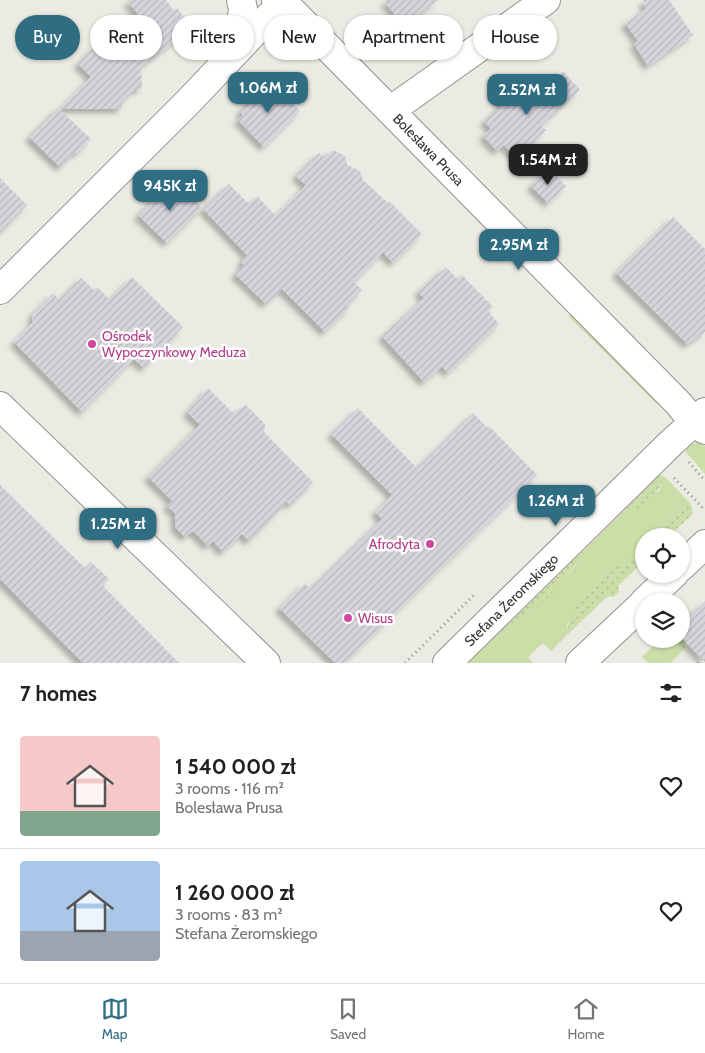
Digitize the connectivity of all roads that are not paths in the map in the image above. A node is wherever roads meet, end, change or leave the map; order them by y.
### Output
1 (241, 0) edge
2 (546, 0) edge
3 (278, 2) edge
4 (242, 15) edge
5 (254, 30) edge
6 (226, 60) edge
7 (391, 110) junction
8 (0, 290) edge
9 (0, 406) edge
10 (701, 421) edge
11 (705, 544) edge
12 (690, 558) edge
13 (664, 583) edge
14 (654, 593) edge
15 (635, 611) edge
16 (266, 663) edge
17 (447, 663) edge
18 (580, 663) edge

1 - 4 street
2 - 7 street
3 - 5 street
3 - 7 street, Bolesława Prusa
6 - 8 street
7 - 10 street, Bolesława Prusa
9 - 16 street
10 - 17 street, Stefana Żeromskiego
11 - 12 street
13 - 14 street
15 - 18 street

